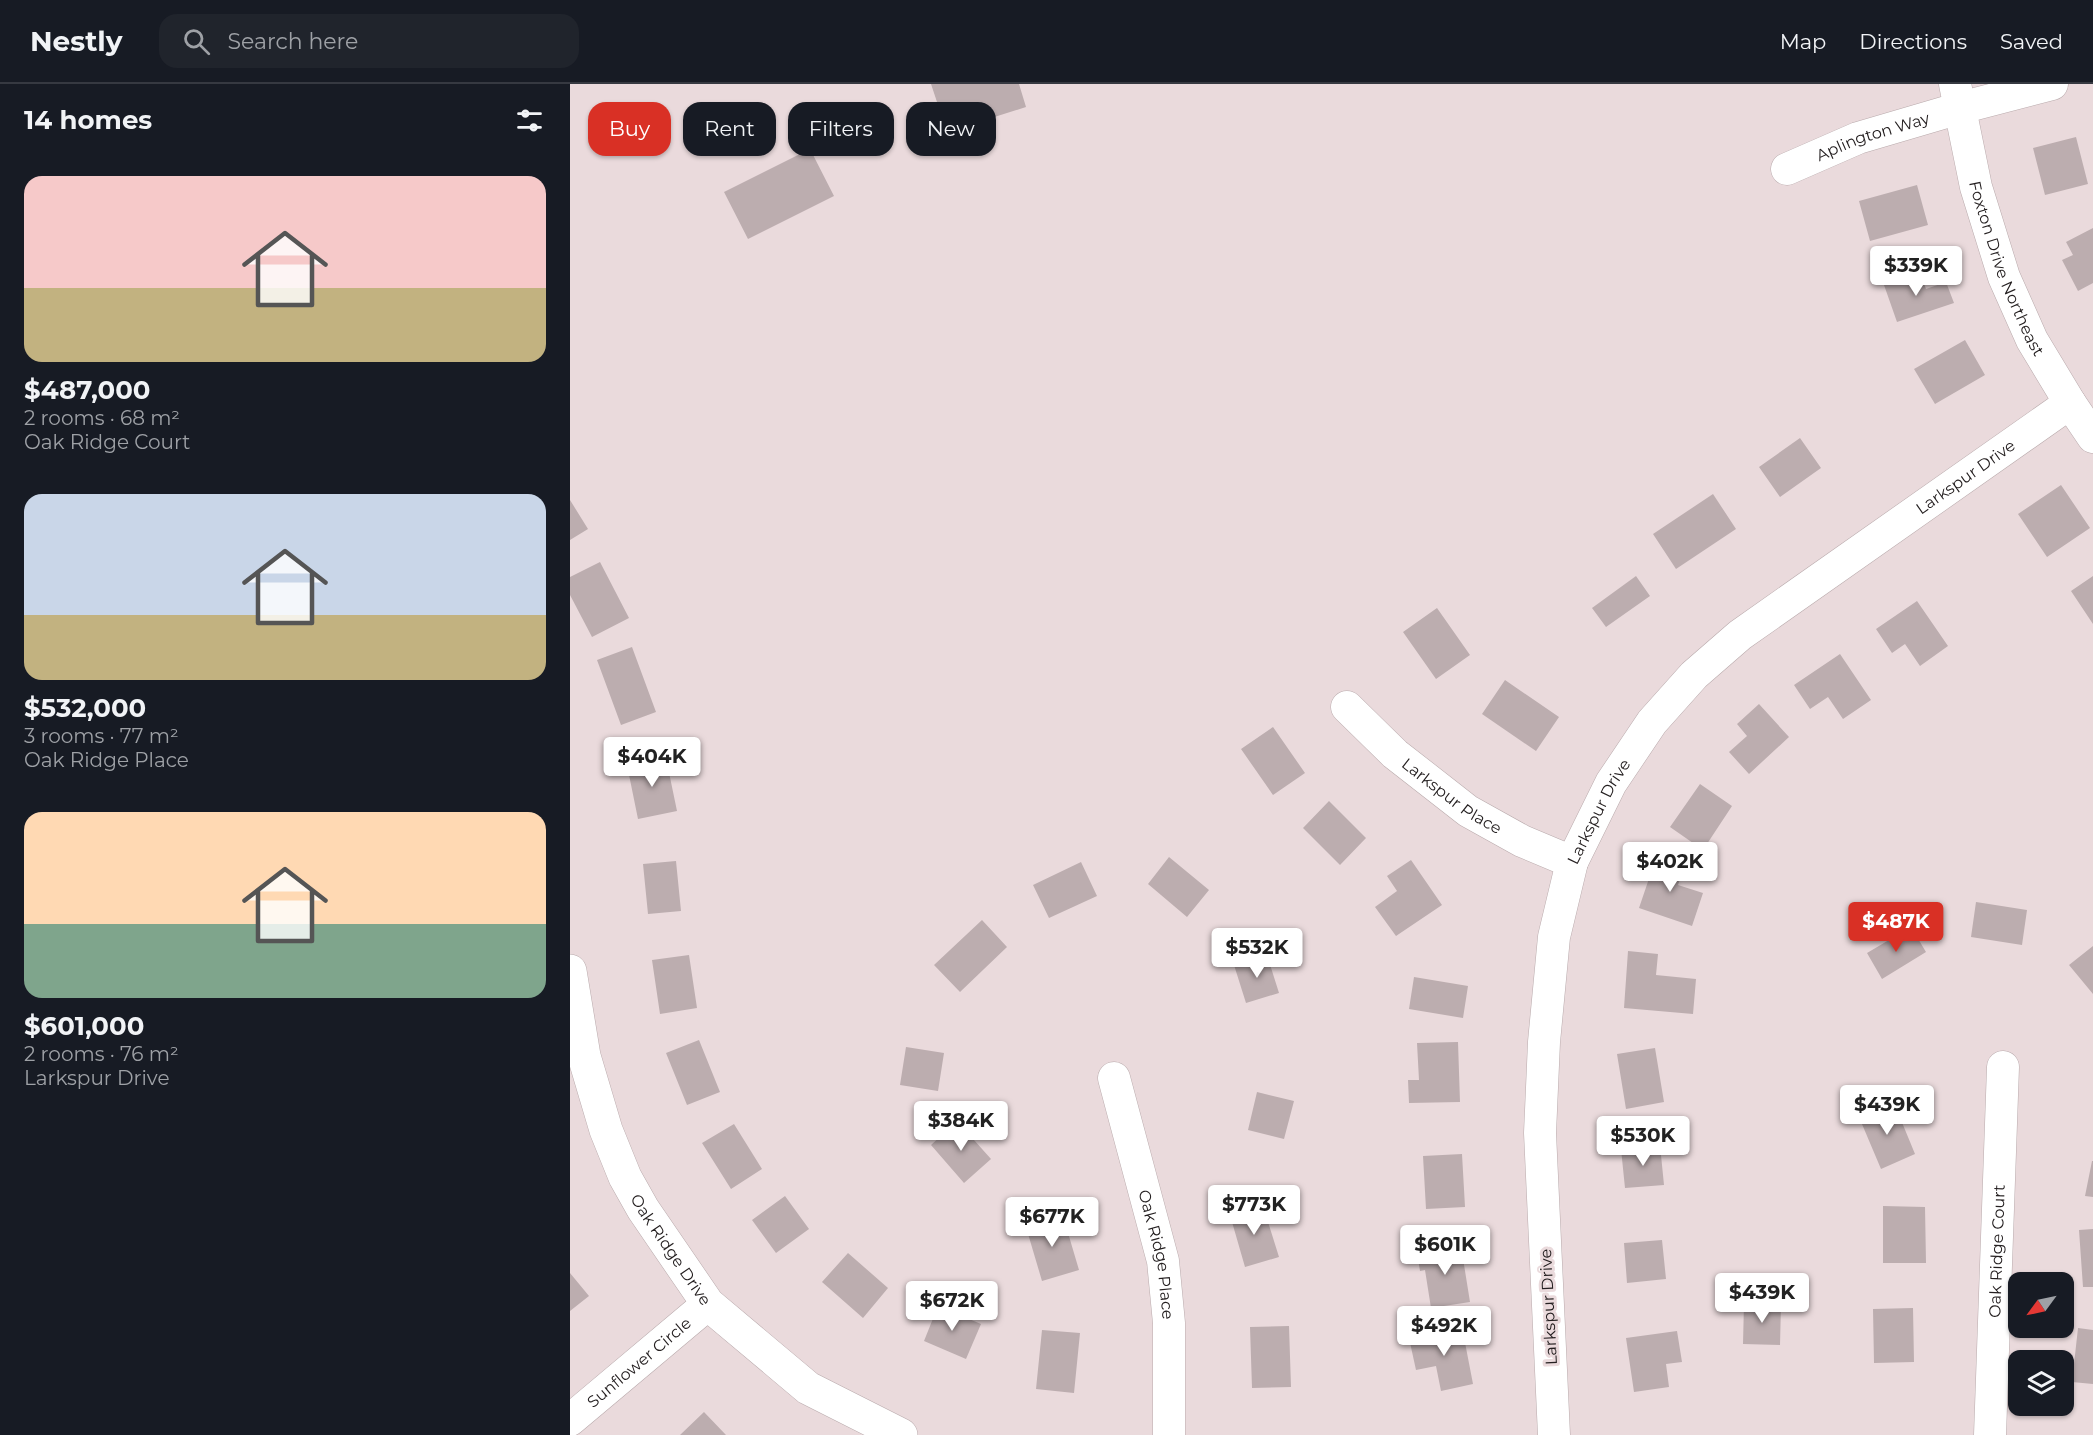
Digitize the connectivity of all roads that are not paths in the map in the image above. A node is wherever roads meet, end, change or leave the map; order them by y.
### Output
1 (2052, 84) edge
2 (1957, 96) edge
3 (1787, 169) dead end
4 (2070, 403) junction
5 (2093, 437) edge
6 (1347, 707) dead end
7 (1572, 862) junction
8 (570, 971) edge
9 (2003, 1067) dead end
10 (1114, 1078) dead end
11 (708, 1304) junction
12 (570, 1420) edge
13 (901, 1435) edge
14 (1169, 1435) edge
15 (1554, 1435) edge
16 (1990, 1435) edge

1 - 2 street, Aplington Way
2 - 3 street, Aplington Way
2 - 4 street, Foxton Drive Northeast
4 - 5 street, Foxton Drive Northeast
4 - 7 street, Larkspur Drive
6 - 7 street, Larkspur Place
7 - 15 street, Larkspur Drive
8 - 11 street, Oak Ridge Drive
9 - 16 street, Oak Ridge Court
10 - 14 street, Oak Ridge Place
11 - 12 street, Sunflower Circle
11 - 13 street, Oak Ridge Drive

